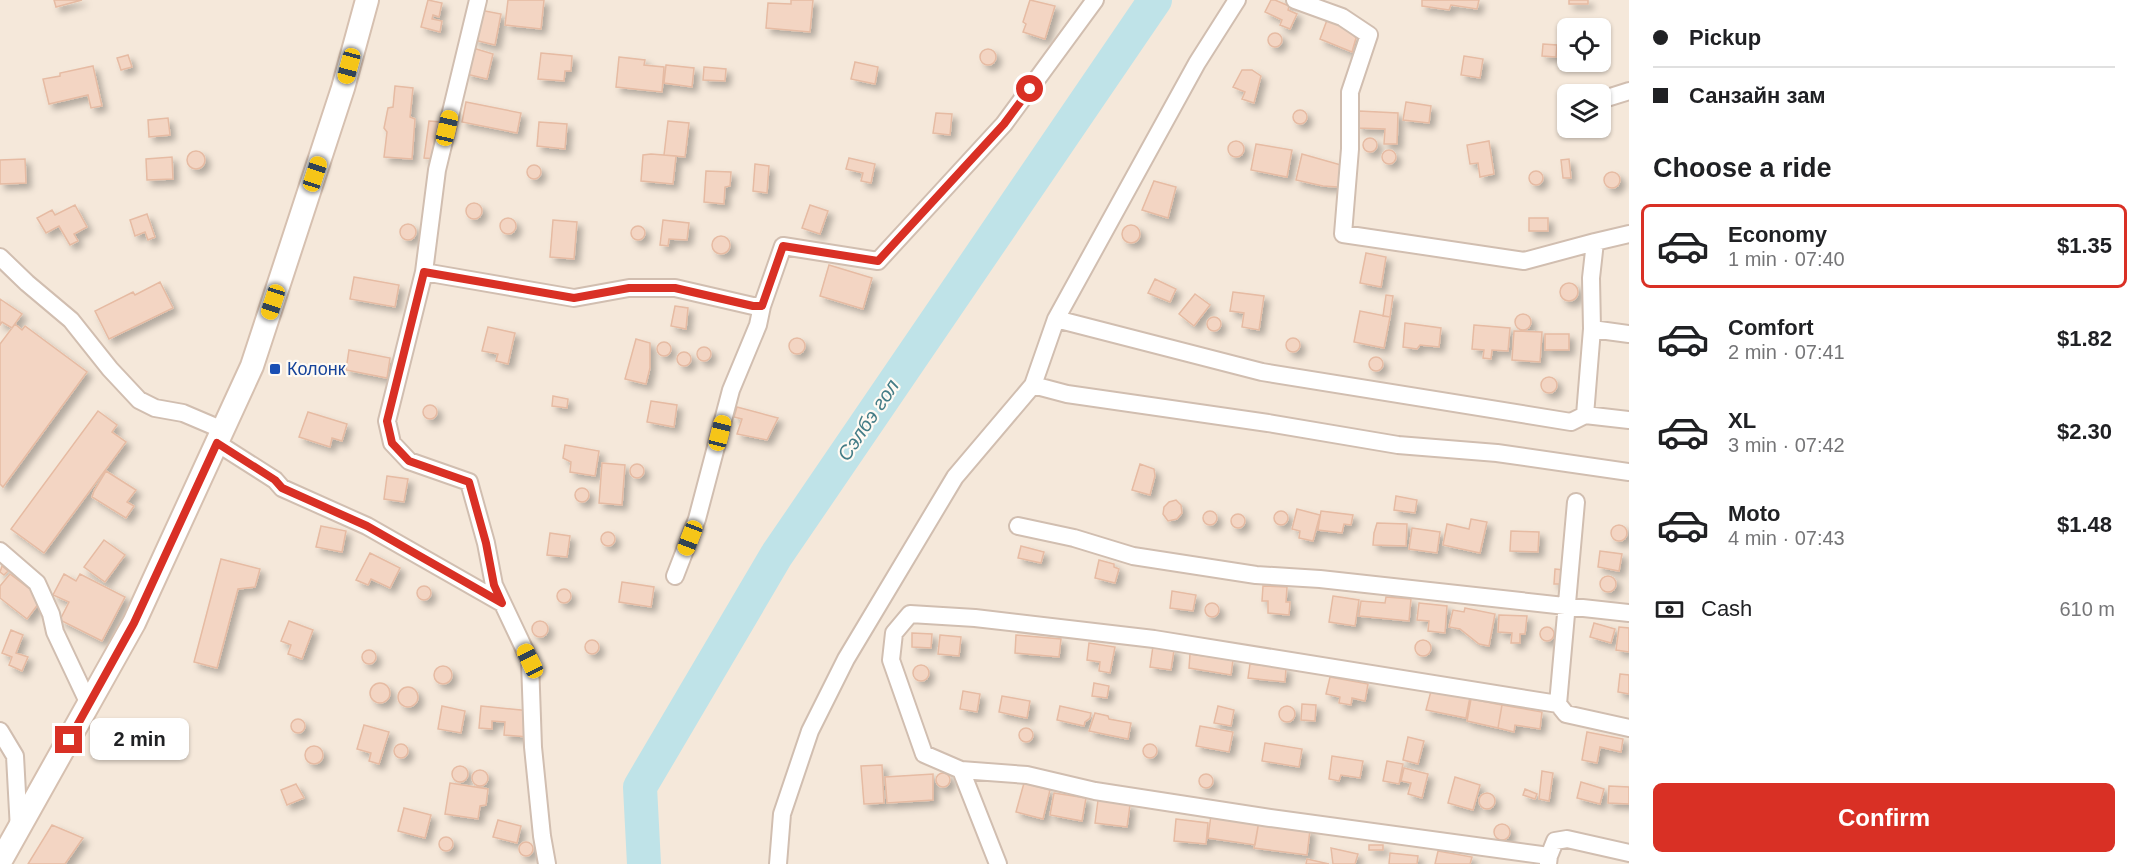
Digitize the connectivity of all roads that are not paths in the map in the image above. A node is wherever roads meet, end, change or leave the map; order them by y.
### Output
1 (367, 0) edge
2 (478, 0) edge
3 (1095, 0) edge
4 (1237, 0) edge
5 (1295, 0) edge
6 (1629, 91) edge
7 (1611, 97) edge
8 (1629, 234) edge
9 (1595, 242) junction
10 (0, 257) edge
11 (424, 272) junction
12 (762, 306) junction
13 (1056, 319) junction
14 (1592, 329) junction
15 (1629, 334) edge
16 (1033, 385) junction
17 (1585, 415) junction
18 (1629, 420) edge
19 (220, 436) junction
20 (1629, 472) edge
21 (1576, 502) dead end
22 (1018, 526) dead end
23 (0, 551) edge
24 (675, 576) dead end
25 (502, 603) junction
26 (1566, 607) junction
27 (1629, 613) edge
28 (89, 704) junction
29 (1558, 704) junction
30 (1629, 728) edge
31 (0, 731) edge
32 (961, 770) junction
33 (19, 831) junction
34 (1629, 853) edge
35 (1549, 860) edge
36 (0, 862) edge
37 (547, 864) edge
38 (778, 864) edge
39 (998, 864) edge

1 - 19 main road
2 - 11 street
3 - 12 street
4 - 13 street
5 - 9 street
6 - 7 street
8 - 9 street
9 - 14 street
10 - 19 street
11 - 12 street
11 - 25 street
12 - 24 street
13 - 16 street
13 - 17 street
14 - 15 street
14 - 17 street
16 - 20 street
16 - 38 street
17 - 18 street
19 - 25 street
19 - 28 main road
21 - 26 street
22 - 26 street
23 - 28 street
25 - 37 street
26 - 27 street
26 - 29 street
28 - 33 main road
29 - 30 street
29 - 32 street
31 - 33 street
32 - 35 street
32 - 39 street
33 - 36 main road
34 - 35 street

